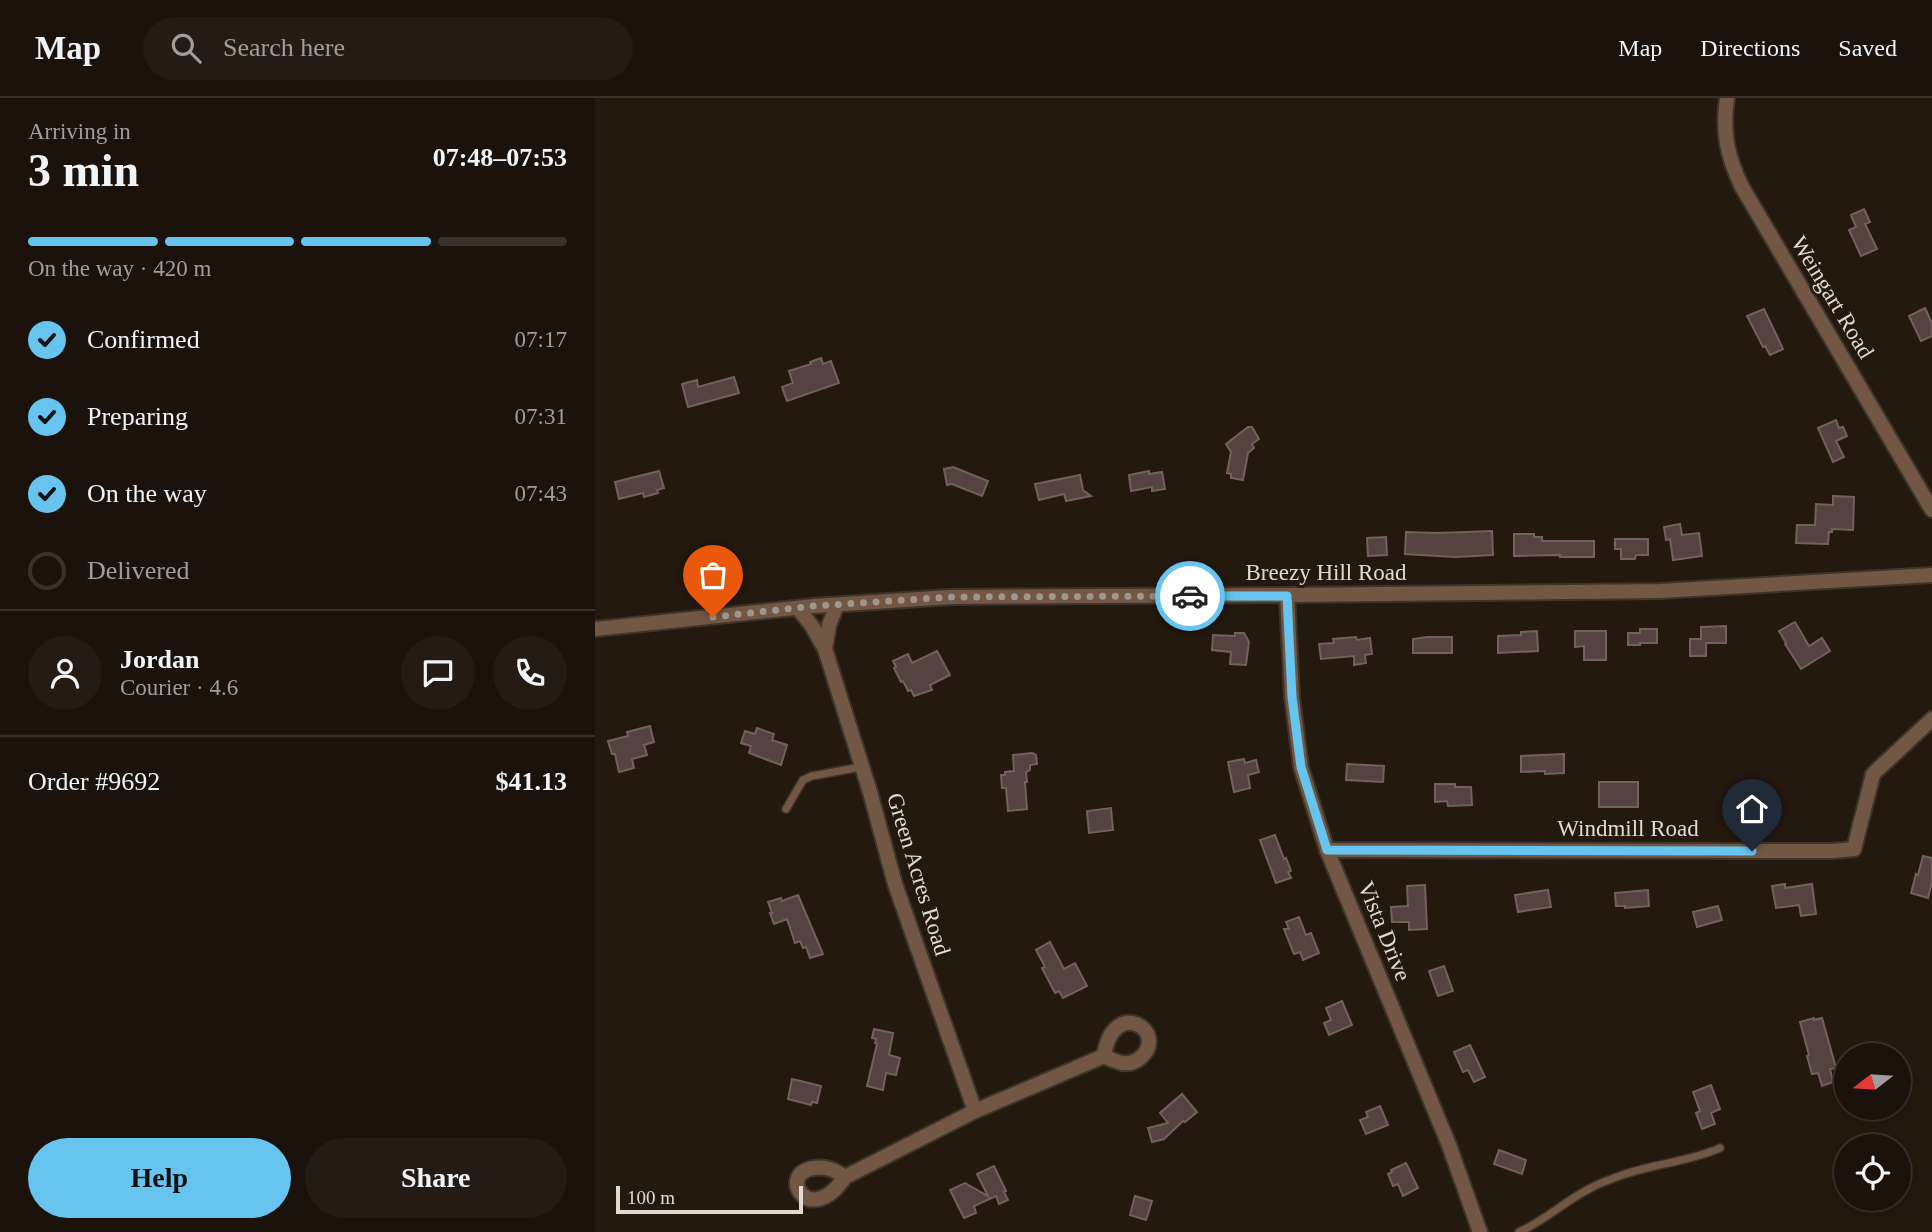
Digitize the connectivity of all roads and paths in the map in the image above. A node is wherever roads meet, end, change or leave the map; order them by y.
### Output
1 (1727, 98) edge
2 (1932, 510) edge
3 (1932, 575) edge
4 (1287, 596) junction
5 (837, 605) junction
6 (798, 608) junction
7 (595, 629) edge
8 (825, 649) junction
9 (1932, 719) edge
10 (862, 766) junction
11 (786, 809) dead end
12 (1327, 850) junction
13 (1104, 1056) dead end
14 (975, 1111) junction
15 (1720, 1148) dead end
16 (845, 1177) dead end
17 (1479, 1232) edge
18 (1519, 1232) edge

1 - 2 street, Weingart Road
3 - 4 street, Breezy Hill Road
4 - 5 street, Breezy Hill Road
4 - 12 street, Vista Drive
5 - 6 street, Breezy Hill Road
5 - 8 street
6 - 7 street, Breezy Hill Road
6 - 8 street, Green Acres Road
8 - 10 street, Green Acres Road
9 - 12 street, Windmill Road
10 - 11 lane
10 - 14 street, Green Acres Road
12 - 17 street, Vista Drive
13 - 14 street
14 - 16 street
15 - 18 lane

